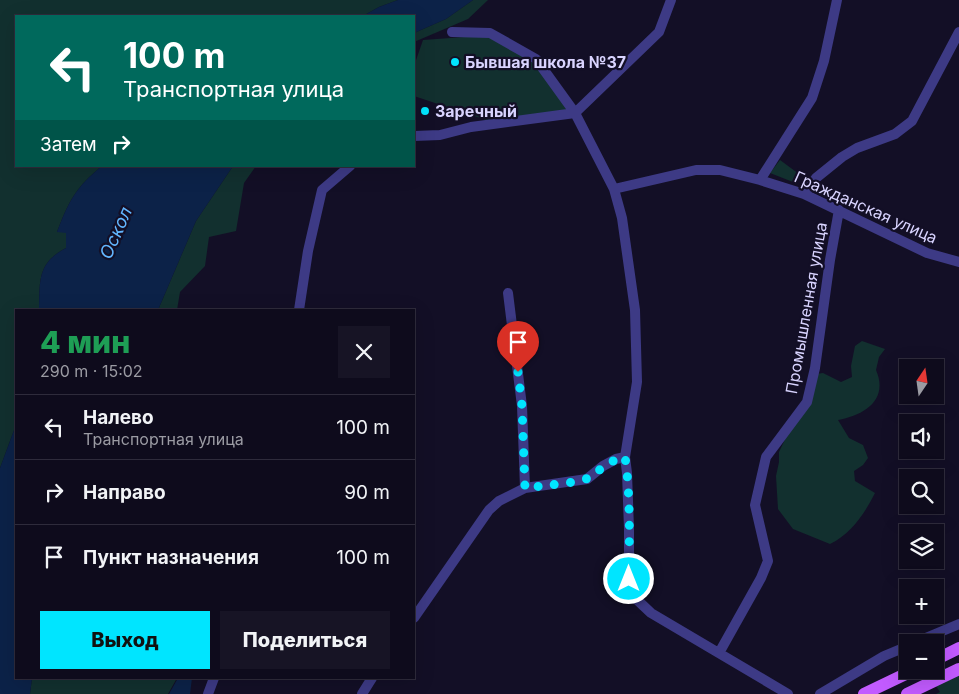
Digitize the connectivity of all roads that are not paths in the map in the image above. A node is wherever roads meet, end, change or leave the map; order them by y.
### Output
1 (671, 0) edge
2 (837, 0) edge
3 (452, 32) dead end
4 (959, 32) edge
5 (575, 113) junction
6 (415, 136) edge
7 (349, 167) edge
8 (760, 180) junction
9 (614, 189) junction
10 (804, 194) junction
11 (839, 210) junction
12 (959, 262) edge
13 (508, 293) dead end
14 (299, 309) edge
15 (625, 457) junction
16 (525, 488) junction
17 (415, 617) edge
18 (959, 624) edge
19 (935, 634) edge
20 (959, 648) edge
21 (899, 650) edge
22 (718, 653) junction
23 (944, 656) edge
24 (959, 669) edge
25 (899, 677) edge
26 (214, 679) edge
27 (371, 679) edge
28 (208, 694) edge
29 (362, 694) edge
30 (788, 694) edge
31 (820, 694) edge
32 (864, 694) edge
33 (907, 694) edge

1 - 5 street
2 - 8 street
3 - 5 street
4 - 10 street
5 - 6 street
5 - 9 street
7 - 14 street
8 - 9 street, Гражданская улица
8 - 10 street, Гражданская улица
9 - 15 street
10 - 11 street, Гражданская улица
11 - 12 street, Гражданская улица
11 - 22 street, Промышленная улица
13 - 16 street
15 - 16 street
15 - 22 street
16 - 17 street
18 - 19 street
20 - 23 main road
21 - 31 street
22 - 30 street
24 - 33 main road
25 - 32 main road
26 - 28 street
27 - 29 street

